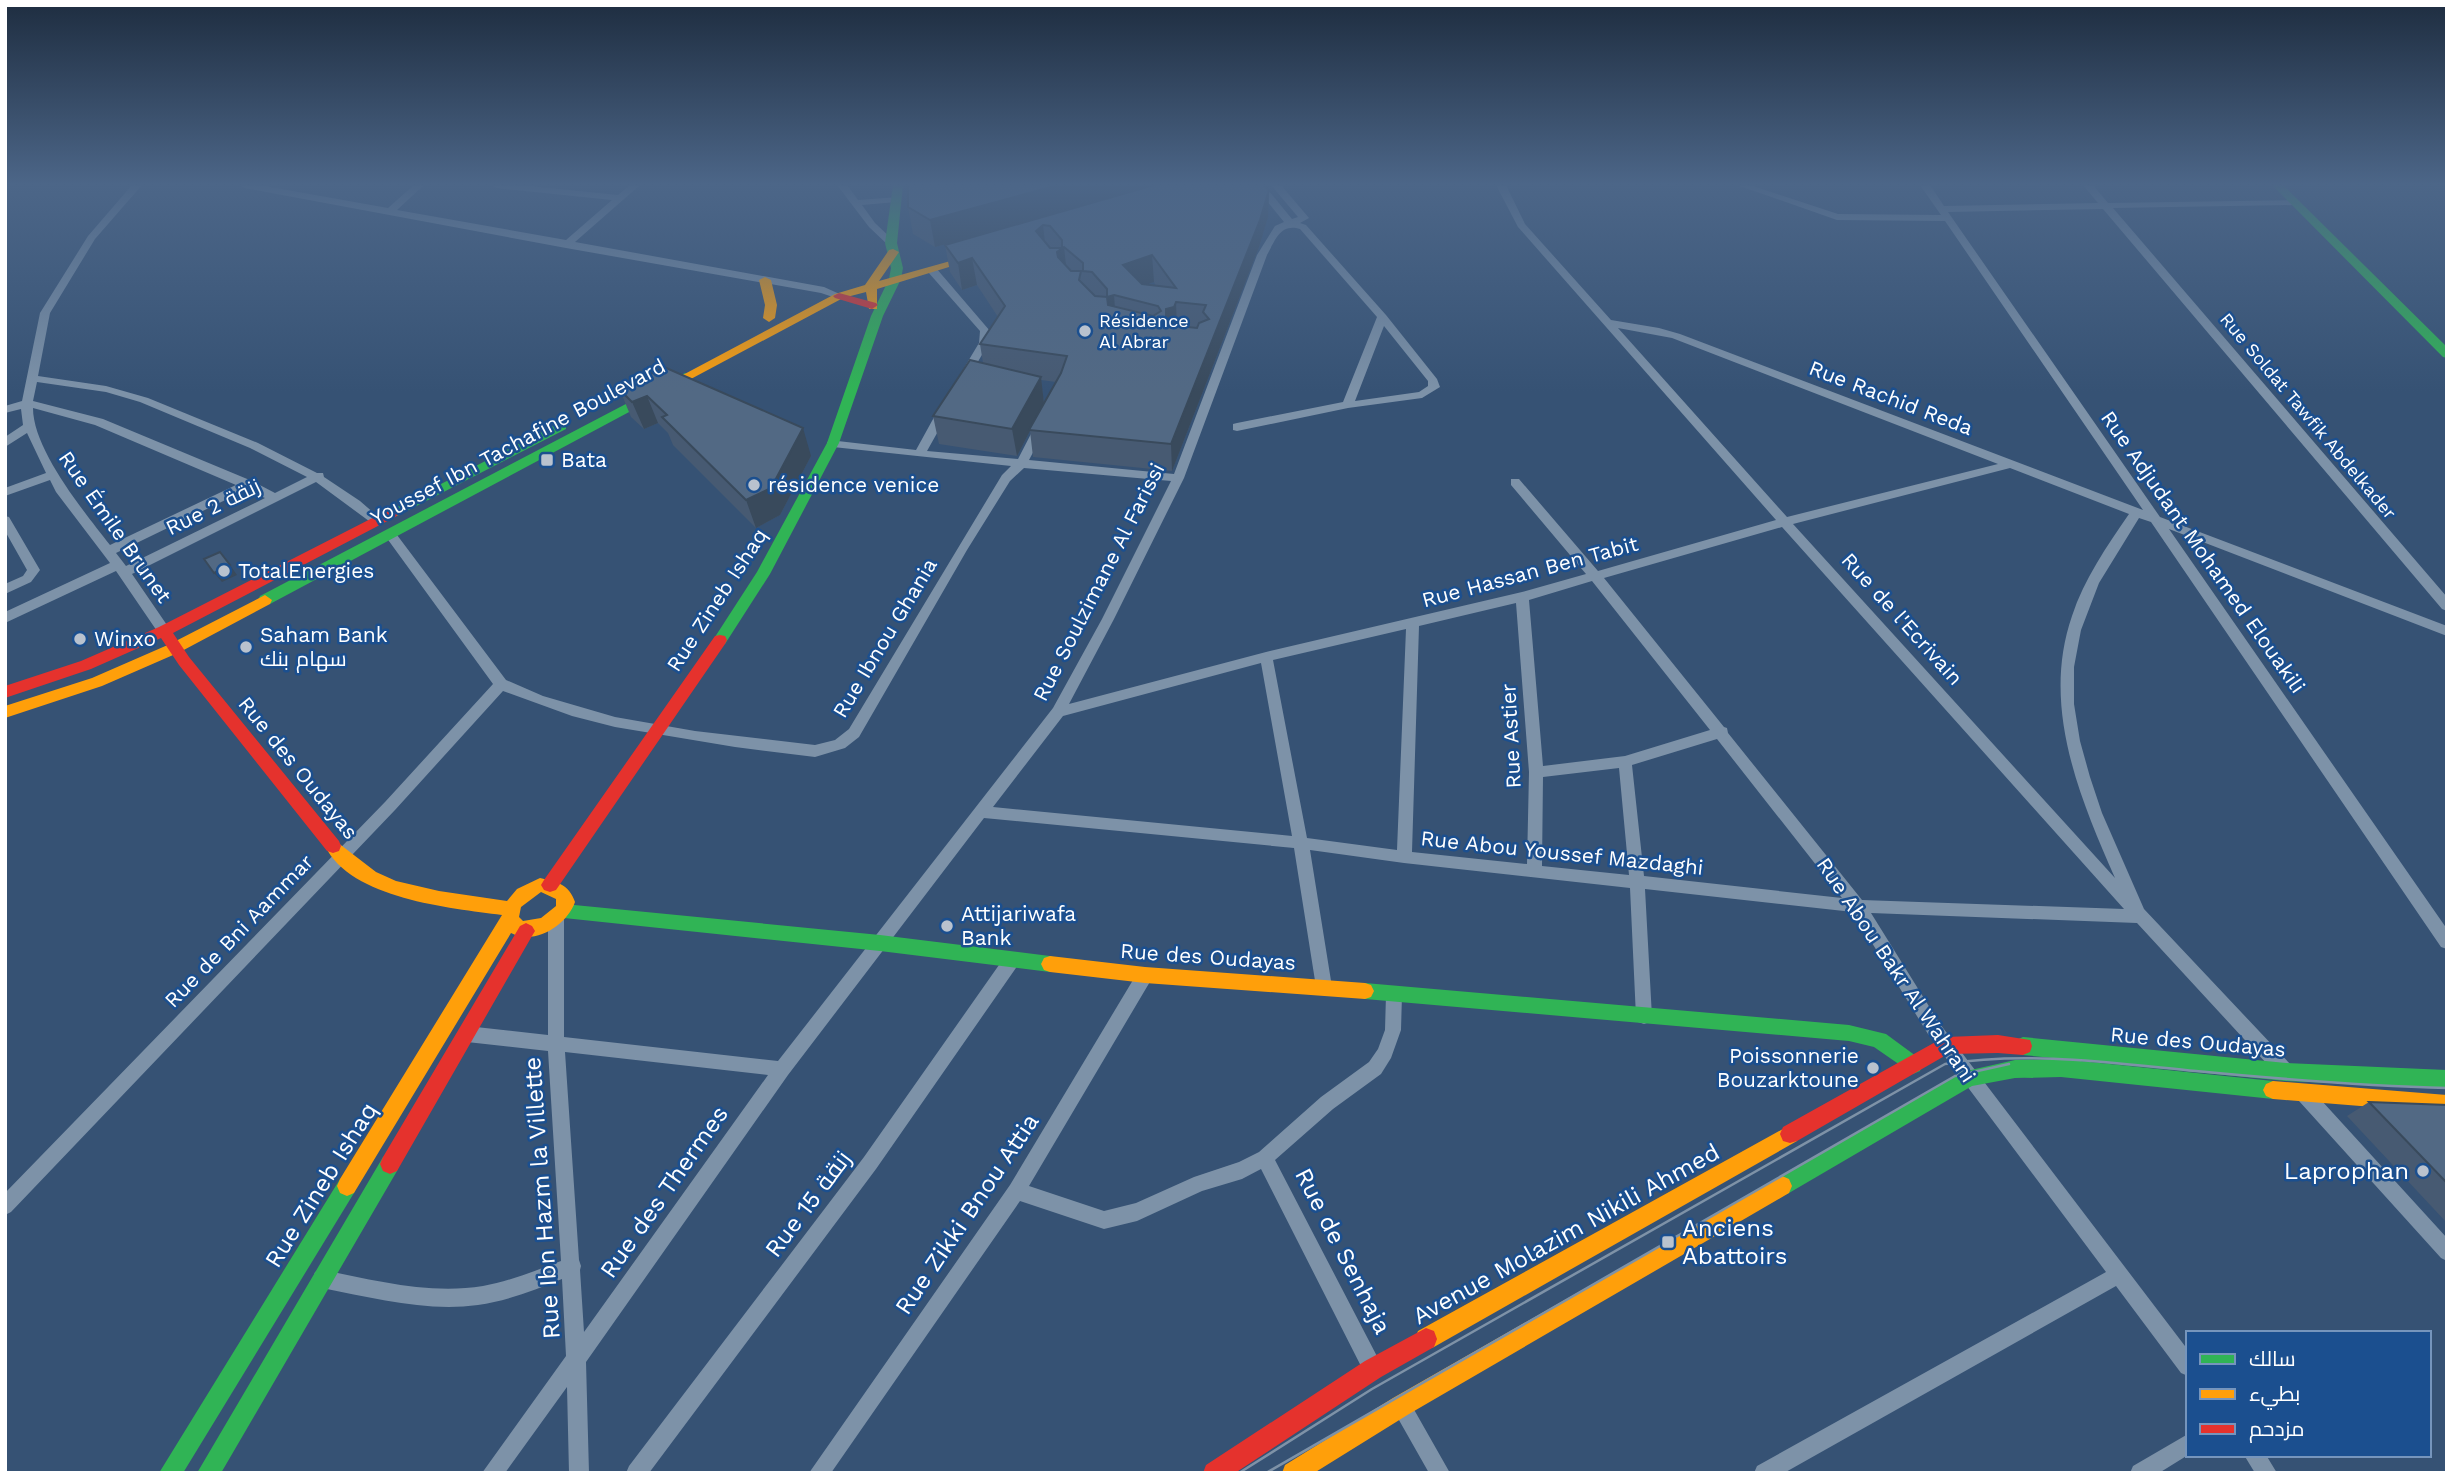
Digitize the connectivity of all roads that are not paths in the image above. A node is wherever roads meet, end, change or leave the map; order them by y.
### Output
1 (81, 254) edge
2 (617, 254) edge
3 (890, 254) edge
4 (894, 254) edge
5 (936, 254) edge
6 (971, 254) edge
7 (1262, 254) edge
8 (1329, 254) edge
9 (1547, 254) edge
10 (1973, 254) edge
11 (2147, 254) edge
12 (2346, 254) edge
13 (894, 260) junction
14 (932, 270) junction
15 (874, 279) junction
16 (765, 280) junction
17 (824, 290) junction
18 (839, 296) junction
19 (875, 310) junction
20 (1382, 317) junction
21 (769, 318) junction
22 (1608, 323) junction
23 (2447, 354) edge
24 (32, 378) junction
25 (958, 388) edge
26 (951, 399) edge
27 (27, 403) junction
28 (1348, 405) junction
29 (5, 410) edge
30 (1044, 421) edge
31 (28, 427) junction
32 (1237, 427) dead end
33 (5, 443) edge
34 (833, 443) junction
35 (919, 454) junction
36 (1021, 464) junction
37 (2011, 464) junction
38 (51, 475) junction
39 (318, 476) junction
40 (1178, 478) junction
41 (1515, 482) dead end
42 (248, 484) junction
43 (5, 492) edge
44 (276, 498) junction
45 (2136, 512) junction
46 (5, 520) edge
47 (2158, 520) junction
48 (377, 521) junction
49 (1784, 522) junction
50 (390, 534) junction
51 (107, 552) junction
52 (120, 568) junction
53 (1596, 577) junction
54 (5, 590) edge
55 (1522, 597) junction
56 (2447, 606) edge
57 (5, 618) edge
58 (1413, 623) junction
59 (164, 631) junction
60 (2447, 631) edge
61 (175, 648) junction
62 (1266, 657) junction
63 (501, 684) junction
64 (5, 692) edge
65 (5, 712) edge
66 (1058, 712) junction
67 (654, 731) junction
68 (1722, 733) junction
69 (1625, 762) junction
70 (1536, 772) junction
71 (982, 812) junction
72 (1301, 843) junction
73 (341, 856) junction
74 (1404, 857) junction
75 (1534, 871) junction
76 (1637, 883) junction
77 (550, 885) junction
78 (1857, 906) junction
79 (510, 914) junction
80 (560, 915) junction
81 (2139, 916) junction
82 (526, 931) junction
83 (2447, 942) edge
84 (880, 943) junction
85 (1012, 960) junction
86 (1145, 975) junction
87 (1324, 987) junction
88 (1394, 995) junction
89 (1644, 1017) junction
90 (1849, 1033) junction
91 (467, 1034) junction
92 (556, 1045) junction
93 (1946, 1046) junction
94 (1913, 1065) junction
95 (782, 1069) junction
96 (2286, 1072) junction
97 (1895, 1075) junction
98 (1969, 1078) junction
99 (2447, 1079) edge
100 (2305, 1095) junction
101 (2447, 1104) edge
102 (1265, 1158) junction
103 (1016, 1191) junction
104 (5, 1206) edge
105 (2447, 1252) edge
106 (572, 1266) junction
107 (2120, 1274) junction
108 (322, 1279) junction
109 (576, 1359) junction
110 (2186, 1363) edge
111 (1373, 1369) junction
112 (1401, 1406) junction
113 (2186, 1445) edge
114 (2255, 1457) edge
115 (170, 1473) edge
116 (208, 1473) edge
117 (492, 1473) edge
118 (579, 1473) edge
119 (636, 1473) edge
120 (819, 1473) edge
121 (1214, 1473) edge
122 (1293, 1473) edge
123 (1440, 1473) edge
124 (1764, 1473) edge
125 (2140, 1473) edge
126 (2267, 1473) edge

1 - 24 street, Rue Émile Brunet
2 - 16 street
3 - 13 street
4 - 13 street, Rue Zineb Ishaq
5 - 13 street, Youssef Ibn Tachafine Boulevard
6 - 14 street, Youssef Ibn Tachafine Boulevard
7 - 40 street, Rue Soulzimane Al Farissi
8 - 20 street
9 - 22 street, Rue de l'Ecrivain
10 - 47 street, Rue Adjudant Mohamed Elouakili
11 - 56 street, Rue Soldat Tawfik Abdelkader
12 - 23 street
13 - 14 street, Youssef Ibn Tachafine Boulevard
13 - 15 street, Youssef Ibn Tachafine Boulevard
13 - 19 street, Rue Zineb Ishaq
14 - 25 street
15 - 17 street, Youssef Ibn Tachafine Boulevard
15 - 18 street, Youssef Ibn Tachafine Boulevard
15 - 19 street, Rue Zineb Ishaq
16 - 17 street
16 - 21 street
17 - 18 street
17 - 21 street, Youssef Ibn Tachafine Boulevard
18 - 19 street
18 - 50 street, Youssef Ibn Tachafine Boulevard
19 - 34 street, Rue Zineb Ishaq
20 - 28 street
20 - 28 street
21 - 48 street, Youssef Ibn Tachafine Boulevard
22 - 37 street, Rue Rachid Reda
22 - 49 street, Rue de l'Ecrivain
24 - 27 street, Rue Émile Brunet
24 - 39 street
26 - 35 street
27 - 29 street
27 - 31 street, Rue Émile Brunet
27 - 42 street
28 - 32 street
30 - 36 street, Rue Ibnou Ghania
31 - 33 street
31 - 38 street, Rue Émile Brunet
34 - 35 street
34 - 67 street, Rue Zineb Ishaq
35 - 36 street
36 - 40 street
36 - 67 street, Rue Ibnou Ghania
37 - 45 street, Rue Rachid Reda
37 - 49 street, Rue Hassan Ben Tabit
38 - 43 street
38 - 51 street, Rue Émile Brunet
39 - 44 street, Rue 2 زنقة
39 - 48 street
40 - 66 street, Rue Soulzimane Al Farissi
41 - 53 street, Rue Abou Bakr Al Wahrani
42 - 44 street
42 - 51 street
44 - 52 street, Rue 2 زنقة
45 - 47 street, Rue Rachid Reda
45 - 81 street
46 - 54 street
47 - 60 street, Rue Rachid Reda
47 - 83 street, Rue Adjudant Mohamed Elouakili
48 - 59 street, Youssef Ibn Tachafine Boulevard
49 - 53 street, Rue Hassan Ben Tabit
49 - 81 street, Rue de l'Ecrivain
50 - 61 street, Youssef Ibn Tachafine Boulevard
50 - 63 street
51 - 52 street, Rue Émile Brunet
52 - 57 street, Rue 2 زنقة
52 - 59 street, Rue Émile Brunet
53 - 55 street, Rue Hassan Ben Tabit
53 - 68 street, Rue Abou Bakr Al Wahrani
55 - 58 street, Rue Hassan Ben Tabit
55 - 70 street, Rue Astier
58 - 62 street, Rue Hassan Ben Tabit
58 - 74 street
59 - 61 street, Rue des Oudayas
59 - 64 street, Youssef Ibn Tachafine Boulevard
61 - 65 street, Youssef Ibn Tachafine Boulevard
61 - 73 street, Rue des Oudayas
62 - 66 street, Rue Hassan Ben Tabit
62 - 72 street
63 - 67 street, Rue Ibnou Ghania
63 - 73 street, Rue de Bni Aammar
66 - 71 street, Rue Soulzimane Al Farissi
67 - 77 street, Rue Zineb Ishaq
68 - 69 street
68 - 78 street, Rue Abou Bakr Al Wahrani
69 - 70 street
69 - 76 street
70 - 75 street, Rue Astier
71 - 72 street, Rue Abou Youssef Mazdaghi
71 - 84 street, Rue Soulzimane Al Farissi
72 - 74 street, Rue Abou Youssef Mazdaghi
72 - 87 street
73 - 79 street, Rue des Oudayas
73 - 104 street, Rue de Bni Aammar
74 - 75 street, Rue Abou Youssef Mazdaghi
75 - 76 street, Rue Abou Youssef Mazdaghi
76 - 78 street, Rue Abou Youssef Mazdaghi
76 - 89 street
77 - 79 street
77 - 80 street
78 - 81 street, Rue Abou Youssef Mazdaghi
78 - 93 street, Rue Abou Bakr Al Wahrani
79 - 82 street
79 - 115 street, Rue Zineb Ishaq
80 - 82 street
80 - 84 street, Rue des Oudayas
80 - 92 street, Rue Ibn Hazm la Villette
81 - 96 street, Rue de l'Ecrivain
82 - 91 street
84 - 85 street, Rue des Oudayas
84 - 95 street, Rue des Thermes
85 - 86 street, Rue des Oudayas
85 - 119 street, Rue 15 زنقة
86 - 87 street, Rue des Oudayas
86 - 103 street, Rue Zikki Bnou Attia
87 - 88 street, Rue des Oudayas
88 - 89 street, Rue des Oudayas
88 - 102 street
89 - 90 street, Rue des Oudayas
90 - 94 street, Rue des Oudayas
90 - 97 street
91 - 92 street
91 - 108 street
92 - 95 street
92 - 106 street, Rue Ibn Hazm la Villette
93 - 94 street, Avenue Molazim Nikili Ahmed
93 - 96 street, Rue des Oudayas
93 - 98 street, Rue Abou Bakr Al Wahrani
94 - 97 street, Avenue Molazim Nikili Ahmed
95 - 109 street, Rue des Thermes
96 - 99 street, Rue des Oudayas
97 - 111 street, Avenue Molazim Nikili Ahmed
98 - 100 street, Rue des Oudayas
98 - 107 street, Rue Abou Bakr Al Wahrani
98 - 112 street
100 - 101 street, Rue des Oudayas
100 - 105 street
102 - 103 street
102 - 111 street, Rue de Senhaja
103 - 120 street, Rue Zikki Bnou Attia
106 - 108 street
106 - 109 street, Rue Ibn Hazm la Villette
107 - 110 street, Rue Abou Bakr Al Wahrani
107 - 124 street
108 - 116 street
109 - 117 street, Rue des Thermes
109 - 118 street, Rue Ibn Hazm la Villette
111 - 121 street, Avenue Molazim Nikili Ahmed
112 - 122 street
112 - 123 street
113 - 125 street
114 - 126 street

